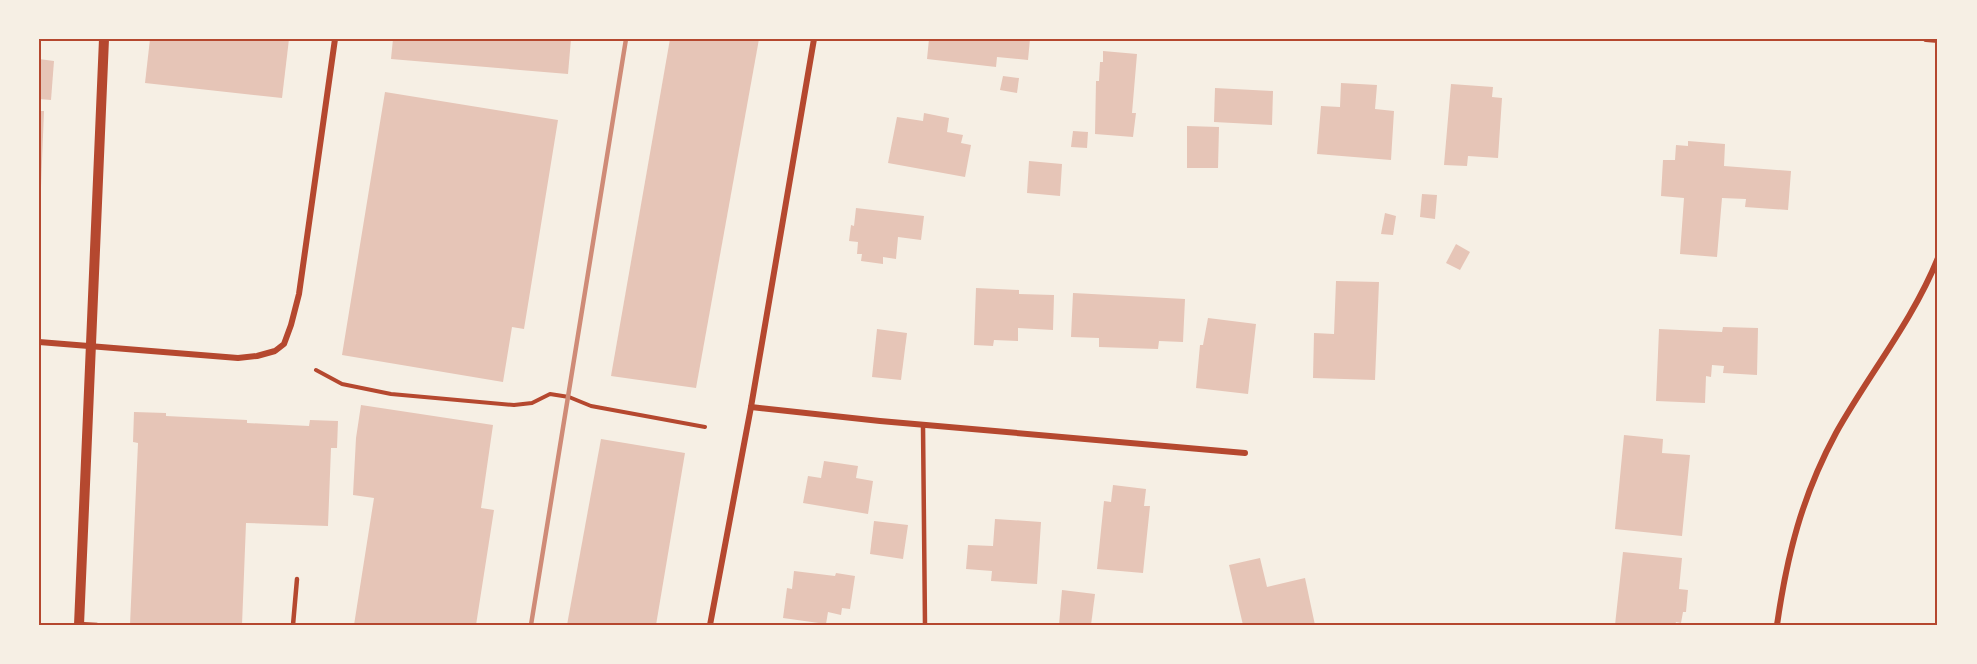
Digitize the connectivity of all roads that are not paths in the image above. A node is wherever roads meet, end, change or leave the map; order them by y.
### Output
1 (104, 39) edge
2 (335, 39) edge
3 (814, 39) edge
4 (1926, 39) edge
5 (1938, 40) edge
6 (1938, 258) edge
7 (39, 342) edge
8 (91, 346) junction
9 (752, 407) junction
10 (923, 425) junction
11 (1245, 453) dead end
12 (297, 579) dead end
13 (79, 624) edge
14 (97, 625) edge
15 (294, 625) edge
16 (710, 625) edge
17 (925, 625) edge
18 (1777, 625) edge

1 - 8 street
2 - 8 street
3 - 9 street
4 - 5 street
6 - 18 street
7 - 8 street
8 - 13 street
9 - 10 street
9 - 16 street
10 - 11 street
10 - 17 lane
12 - 15 lane
13 - 14 lane

